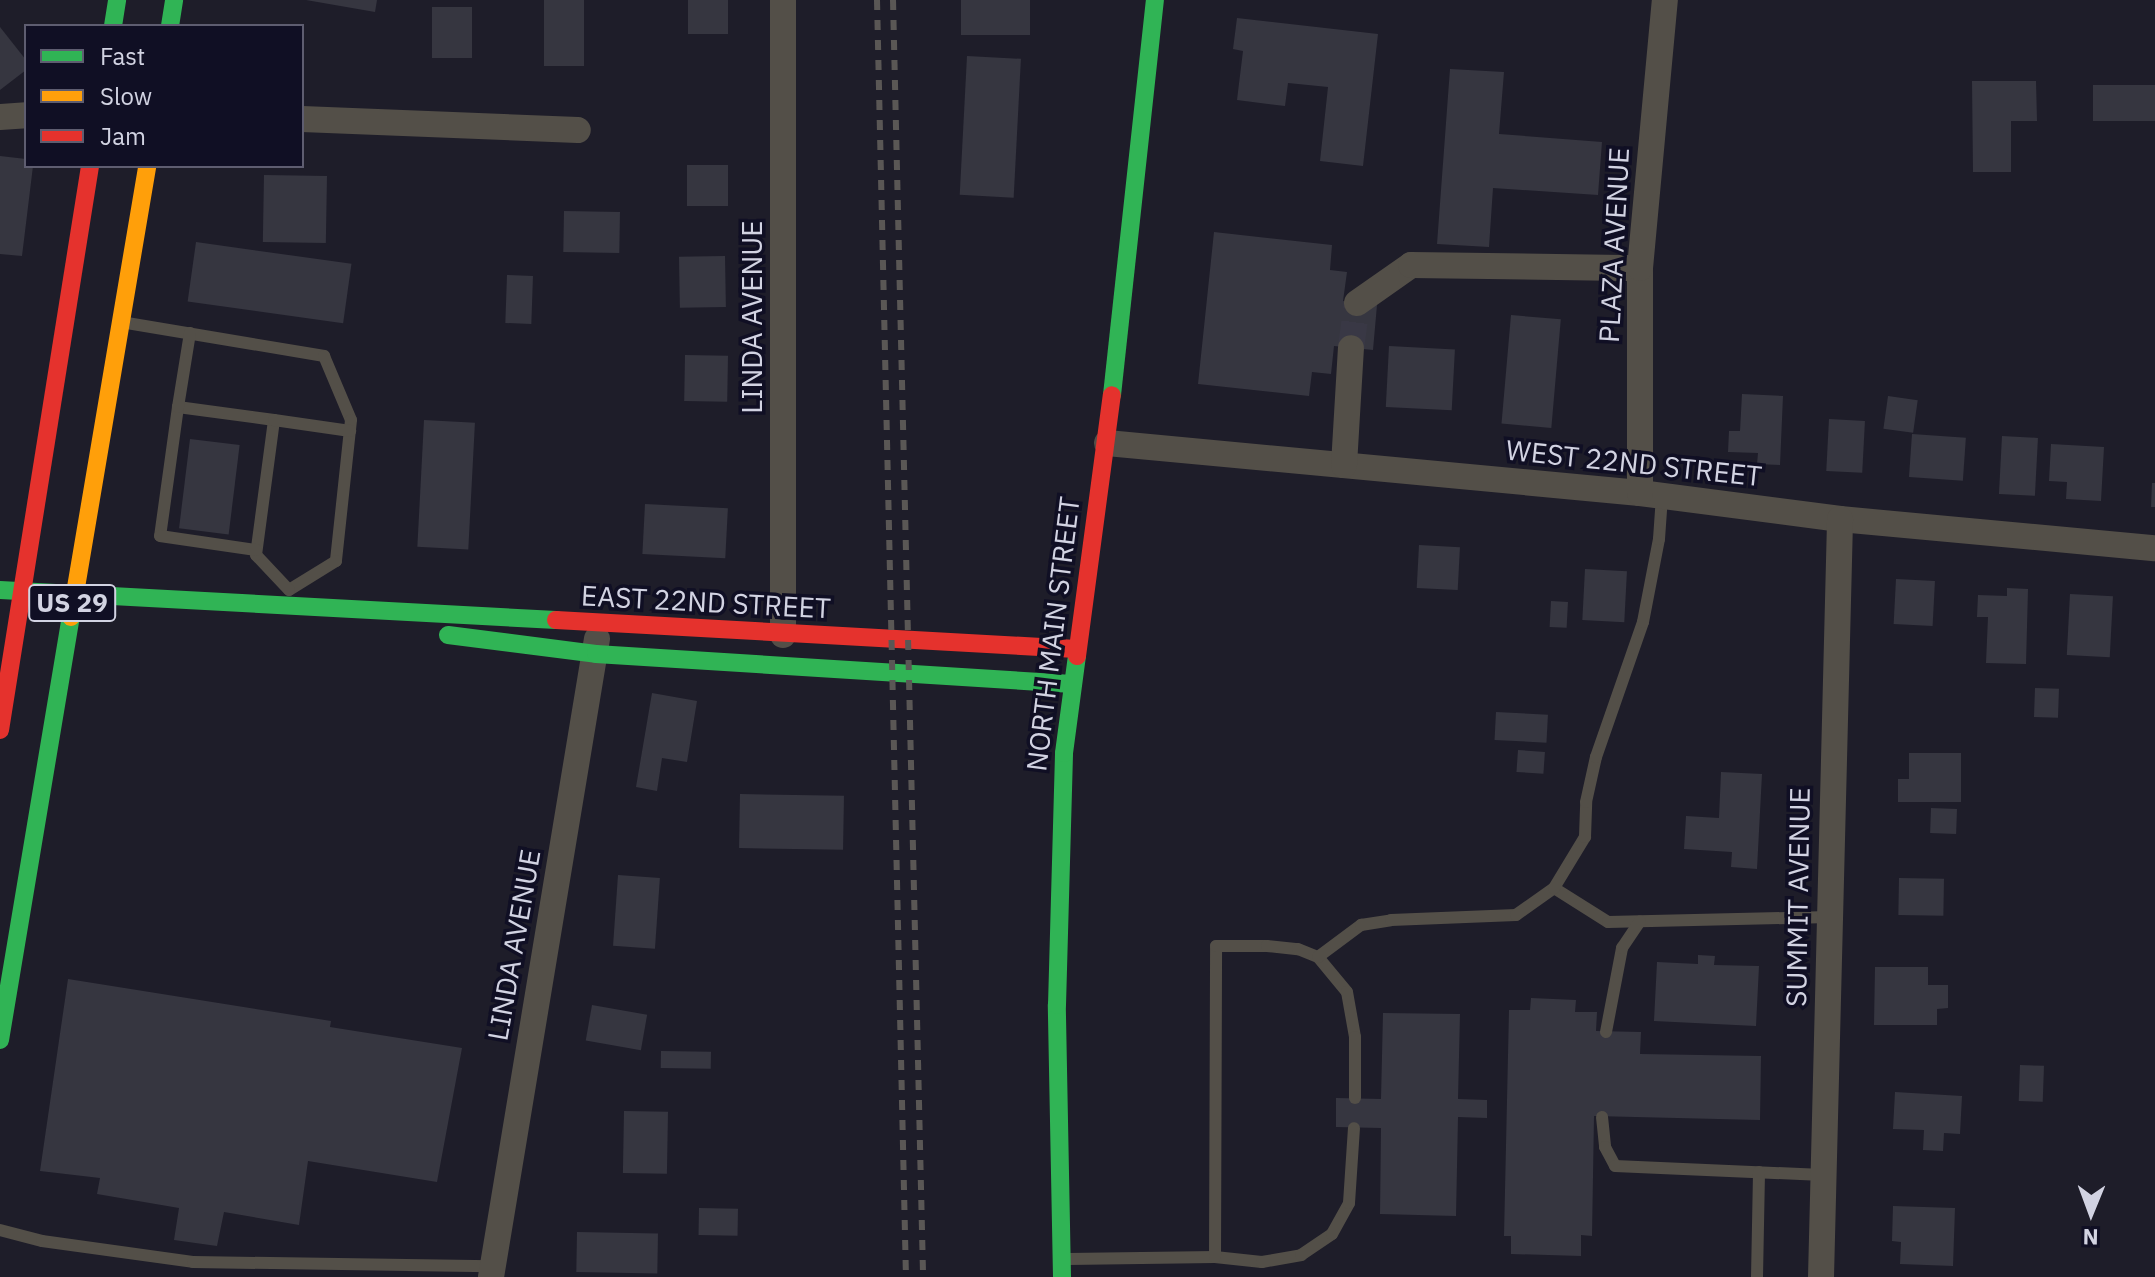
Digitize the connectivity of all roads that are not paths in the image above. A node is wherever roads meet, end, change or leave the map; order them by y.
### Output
1 (117, 0) edge
2 (174, 0) edge
3 (783, 0) edge
4 (1155, 0) edge
5 (1665, 0) edge
6 (113, 24) edge
7 (170, 24) edge
8 (24, 115) edge
9 (0, 117) edge
10 (304, 119) edge
11 (578, 130) dead end
12 (90, 168) edge
13 (147, 168) edge
14 (1640, 268) junction
15 (1357, 303) dead end
16 (120, 322) junction
17 (190, 333) junction
18 (1351, 348) tunnel mouth
19 (178, 407) junction
20 (274, 420) junction
21 (350, 431) junction
22 (1107, 443) junction
23 (1344, 465) junction
24 (1651, 494) junction
25 (1840, 519) junction
26 (2155, 548) edge
27 (256, 550) junction
28 (0, 590) edge
29 (24, 591) junction
30 (74, 594) junction
31 (288, 599) junction
32 (333, 611) junction
33 (599, 624) junction
34 (783, 635) junction
35 (1076, 649) junction
36 (596, 654) junction
37 (1072, 684) junction
38 (0, 730) edge
39 (1554, 888) junction
40 (1830, 917) junction
41 (1640, 921) junction
42 (1318, 957) junction
43 (1606, 1032) dead end
44 (0, 1040) edge
45 (1355, 1098) dead end
46 (1602, 1117) dead end
47 (1354, 1128) dead end
48 (1759, 1172) junction
49 (1823, 1175) junction
50 (0, 1230) edge
51 (1215, 1257) junction
52 (1061, 1268) edge
53 (492, 1272) edge
54 (1757, 1277) edge
55 (1821, 1277) edge

1 - 6 main road
2 - 7 main road
3 - 34 street, LINDA AVENUE
4 - 22 main road, NORTH MAIN STREET
5 - 14 street, PLAZA AVENUE
8 - 9 street
10 - 11 street
12 - 29 main road, US 29
13 - 16 main road, US 29
14 - 15 street
14 - 24 street, PLAZA AVENUE
16 - 17 lane
16 - 30 main road, US 29
17 - 19 lane
17 - 21 lane
18 - 23 street
19 - 20 lane
19 - 27 lane
20 - 21 lane
20 - 27 lane
21 - 31 lane
22 - 23 street, WEST 22ND STREET
22 - 35 main road, NORTH MAIN STREET
23 - 24 street, WEST 22ND STREET
24 - 25 street, WEST 22ND STREET
24 - 39 lane
25 - 26 street, WEST 22ND STREET
25 - 40 street, SUMMIT AVENUE
27 - 31 lane
28 - 29 main road, EAST 22ND STREET
29 - 30 main road, EAST 22ND STREET
29 - 38 main road, US 29
30 - 31 main road, EAST 22ND STREET
30 - 44 main road, US 29
31 - 32 main road, EAST 22ND STREET
32 - 33 main road, EAST 22ND STREET
32 - 36 main road, EAST 22ND STREET
33 - 34 main road, EAST 22ND STREET
33 - 36 street, LINDA AVENUE
34 - 35 main road, EAST 22ND STREET
35 - 37 main road, NORTH MAIN STREET
36 - 37 main road, EAST 22ND STREET
36 - 53 street, LINDA AVENUE
37 - 52 main road, NORTH MAIN STREET
39 - 41 lane
39 - 42 lane
40 - 41 lane
40 - 49 street, SUMMIT AVENUE
41 - 43 lane
42 - 45 lane
42 - 51 lane
46 - 48 lane
47 - 51 lane
48 - 49 lane
48 - 54 lane
49 - 55 street, SUMMIT AVENUE
50 - 53 lane
51 - 52 lane

